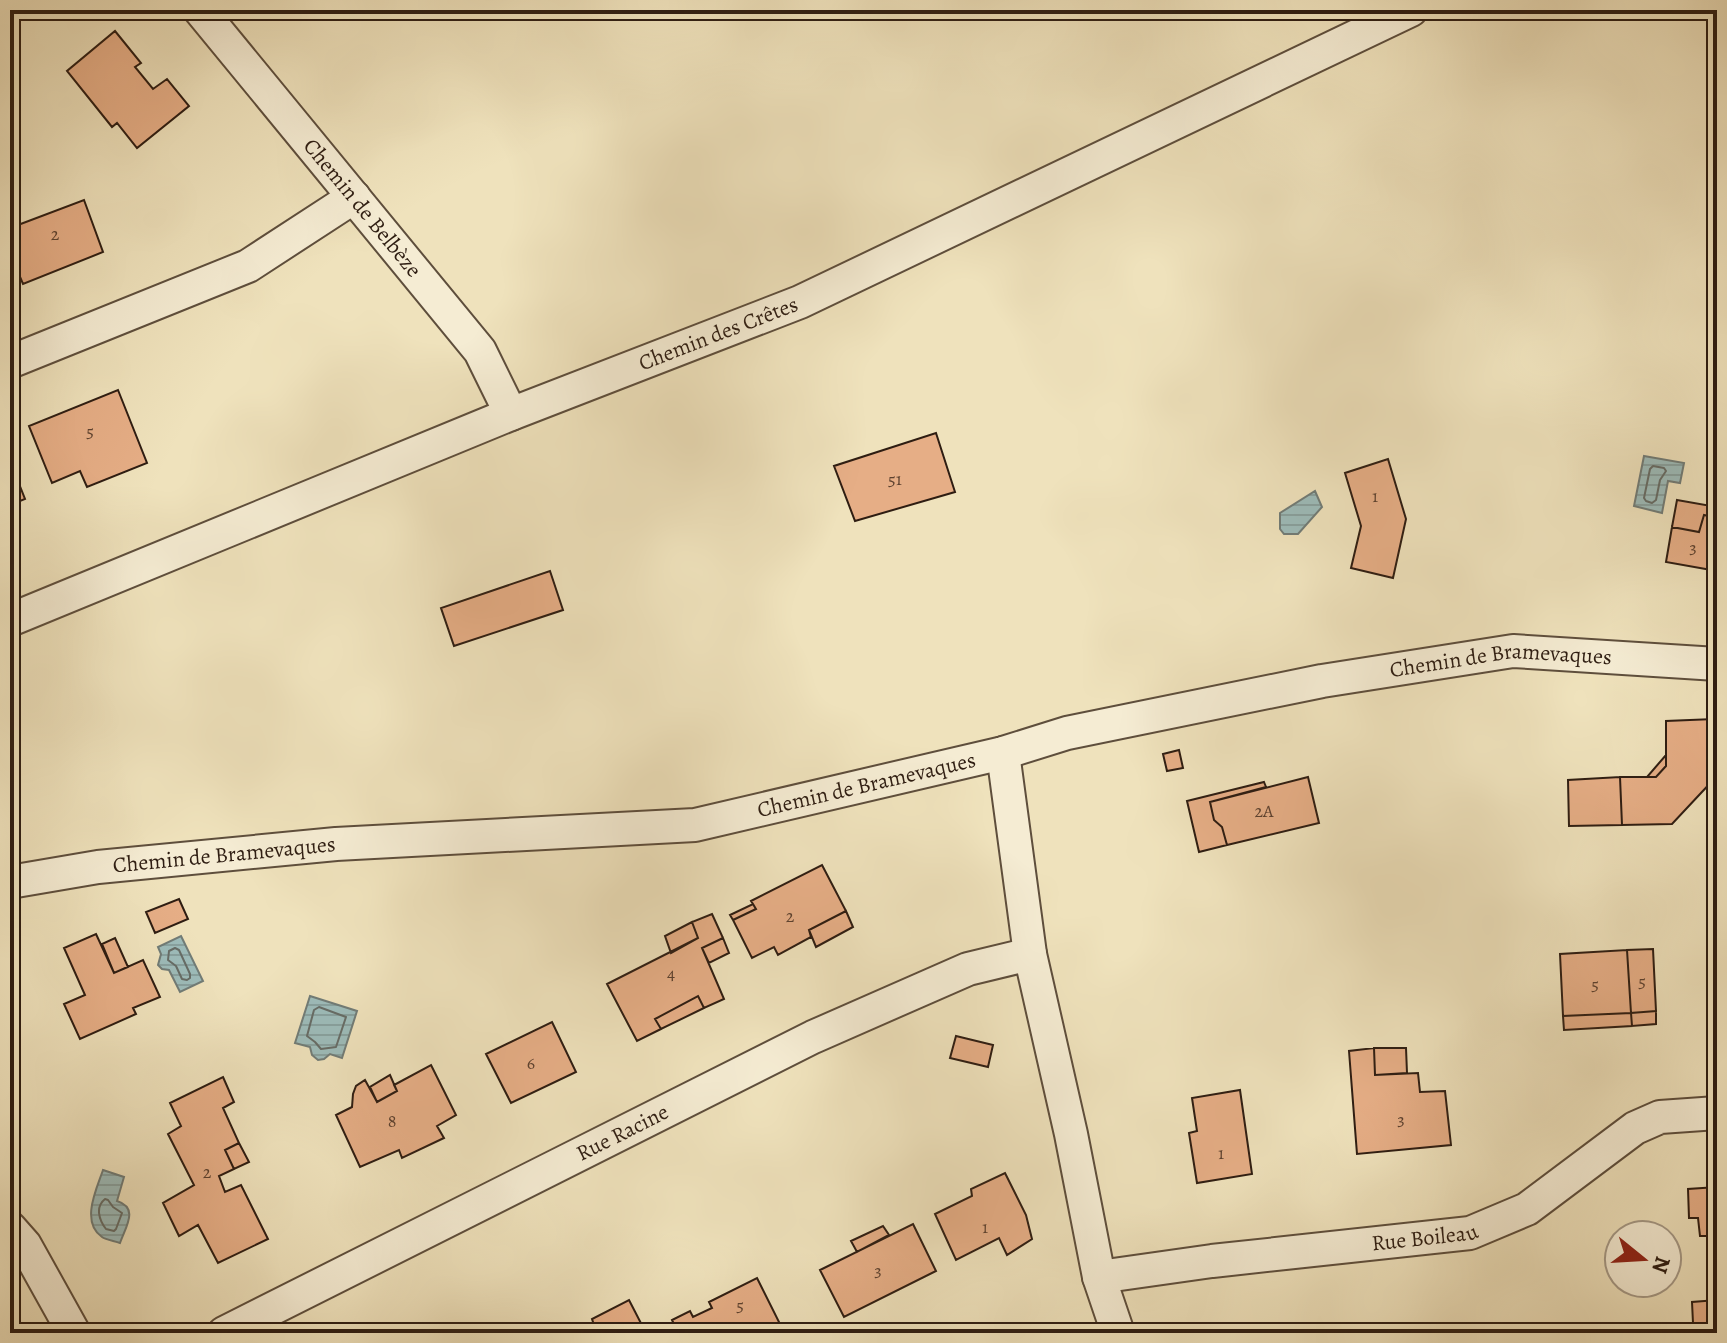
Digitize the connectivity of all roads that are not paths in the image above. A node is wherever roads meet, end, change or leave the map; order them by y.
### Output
1 (200, 10) edge
2 (1411, 10) edge
3 (354, 197) junction
4 (10, 362) edge
5 (511, 414) junction
6 (10, 620) edge
7 (1717, 664) edge
8 (1003, 753) junction
9 (10, 882) edge
10 (1030, 954) junction
11 (1717, 1113) edge
12 (10, 1228) edge
13 (1099, 1277) junction
14 (74, 1333) edge
15 (224, 1333) edge
16 (1118, 1333) edge

1 - 3 street, Chemin de Belbèze
2 - 5 street, Chemin des Crêtes
3 - 4 street
3 - 5 street, Chemin de Belbèze
5 - 6 street, Chemin des Crêtes
7 - 8 street, Chemin de Bramevaques
8 - 9 street, Chemin de Bramevaques
8 - 10 street
10 - 13 street
10 - 15 street, Rue Racine
11 - 13 street, Rue Boileau
12 - 14 street
13 - 16 street

